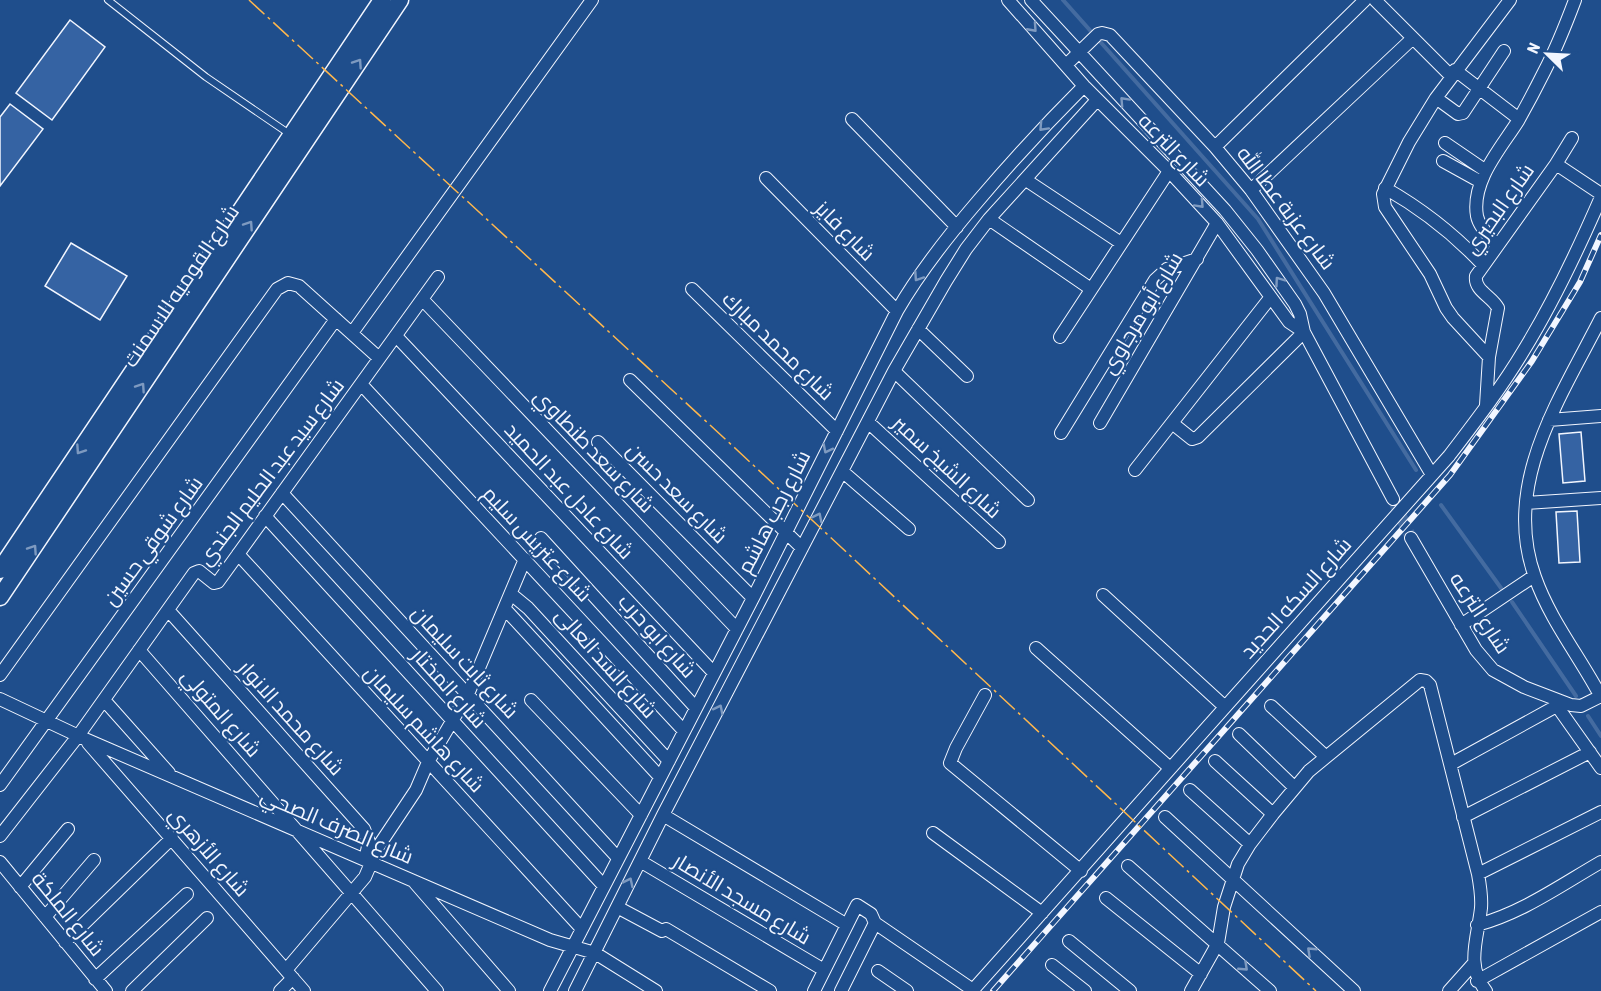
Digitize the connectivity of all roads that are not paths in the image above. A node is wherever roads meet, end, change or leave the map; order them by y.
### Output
1 (108, 0) edge
2 (382, 0) edge
3 (400, 0) edge
4 (592, 0) edge
5 (1008, 0) edge
6 (1031, 0) edge
7 (1365, 0) edge
8 (1375, 0) edge
9 (1509, 0) edge
10 (1575, 0) edge
11 (1413, 38) junction
12 (1082, 49) junction
13 (1504, 51) dead end
14 (1066, 65) junction
15 (1453, 73) junction
16 (1084, 86) junction
17 (1480, 89) junction
18 (1436, 98) junction
19 (1097, 100) junction
20 (852, 119) dead end
21 (1519, 119) junction
22 (1572, 138) dead end
23 (298, 139) junction
24 (1445, 143) dead end
25 (1215, 147) junction
26 (1443, 161) dead end
27 (1556, 164) junction
28 (1169, 171) junction
29 (1484, 176) junction
30 (766, 178) dead end
31 (1026, 180) junction
32 (1385, 188) junction
33 (1251, 190) junction
34 (1601, 196) edge
35 (989, 219) junction
36 (960, 223) junction
37 (1217, 223) junction
38 (978, 234) junction
39 (1121, 243) junction
40 (1497, 246) junction
41 (1197, 259) junction
42 (1483, 265) junction
43 (438, 277) dead end
44 (692, 289) dead end
45 (1091, 289) junction
46 (1270, 298) junction
47 (422, 299) junction
48 (897, 311) junction
49 (1601, 318) edge
50 (336, 319) junction
51 (918, 329) junction
52 (1304, 332) junction
53 (351, 333) junction
54 (396, 336) junction
55 (1060, 337) dead end
56 (1595, 340) edge
57 (1489, 357) junction
58 (380, 358) junction
59 (894, 371) junction
60 (967, 376) dead end
61 (630, 380) dead end
62 (361, 384) junction
63 (1486, 406) junction
64 (1601, 416) edge
65 (1549, 420) junction
66 (868, 422) junction
67 (1100, 423) dead end
68 (1172, 423) junction
69 (837, 430) junction
70 (1061, 433) dead end
71 (598, 442) dead end
72 (1135, 470) dead end
73 (842, 471) junction
74 (1432, 475) junction
75 (282, 493) junction
76 (1601, 498) edge
77 (1028, 500) dead end
78 (1393, 500) tunnel mouth
79 (1526, 502) junction
80 (265, 516) junction
81 (909, 529) dead end
82 (786, 532) junction
83 (541, 538) dead end
84 (1411, 538) tunnel mouth
85 (999, 542) dead end
86 (802, 548) junction
87 (238, 554) junction
88 (525, 559) junction
89 (0, 570) edge
90 (1534, 576) junction
91 (511, 594) junction
92 (1103, 595) dead end
93 (0, 597) edge
94 (753, 598) junction
95 (505, 609) junction
96 (168, 610) junction
97 (1461, 625) junction
98 (737, 629) junction
99 (1036, 648) dead end
100 (139, 650) junction
101 (714, 673) junction
102 (0, 675) edge
103 (468, 694) junction
104 (985, 695) dead end
105 (1601, 696) edge
106 (0, 699) edge
107 (104, 699) junction
108 (531, 700) dead end
109 (1559, 704) junction
110 (1271, 706) dead end
111 (1225, 707) junction
112 (696, 708) junction
113 (47, 721) junction
114 (452, 721) junction
115 (684, 731) junction
116 (1239, 734) dead end
117 (82, 737) junction
118 (1590, 752) junction
119 (1325, 756) junction
120 (669, 761) junction
121 (1215, 761) dead end
122 (428, 762) junction
123 (1451, 764) junction
124 (1170, 768) junction
125 (1601, 768) edge
126 (173, 777) junction
127 (660, 777) junction
128 (0, 785) edge
129 (1294, 787) junction
130 (1190, 790) dead end
131 (1601, 812) edge
132 (1273, 814) junction
133 (640, 815) junction
134 (663, 815) junction
135 (1165, 817) dead end
136 (1463, 817) junction
137 (68, 829) dead end
138 (296, 829) junction
139 (933, 833) dead end
140 (0, 836) edge
141 (172, 838) junction
142 (1250, 844) junction
143 (618, 858) junction
144 (94, 860) dead end
145 (368, 861) junction
146 (639, 861) junction
147 (0, 862) edge
148 (1601, 862) edge
149 (1128, 866) dead end
150 (1081, 871) junction
151 (1478, 874) junction
152 (1233, 879) junction
153 (412, 880) junction
154 (604, 886) junction
155 (20, 887) junction
156 (187, 894) dead end
157 (352, 894) junction
158 (1106, 898) dead end
159 (617, 907) junction
160 (1601, 912) edge
161 (1042, 913) junction
162 (45, 917) junction
163 (207, 918) dead end
164 (875, 923) junction
165 (847, 925) junction
166 (1477, 925) junction
167 (582, 929) junction
168 (1069, 941) dead end
169 (65, 942) junction
170 (1218, 943) junction
171 (572, 946) junction
172 (595, 952) junction
173 (1474, 963) junction
174 (1052, 965) dead end
175 (824, 970) junction
176 (878, 971) dead end
177 (290, 974) junction
178 (1201, 974) junction
179 (96, 979) junction
180 (1477, 981) junction
181 (106, 991) edge
182 (132, 991) edge
183 (280, 991) edge
184 (304, 991) edge
185 (437, 991) edge
186 (509, 991) edge
187 (549, 991) edge
188 (575, 991) edge
189 (656, 991) edge
190 (770, 991) edge
191 (814, 991) edge
192 (842, 991) edge
193 (907, 991) edge
194 (973, 991) edge
195 (1084, 991) edge
196 (1130, 991) edge
197 (1191, 991) edge
198 (1270, 991) edge
199 (1354, 991) edge
200 (1449, 991) edge
201 (1485, 991) edge

1 - 23 lane
2 - 23 main road, شارع القوميه للاسمنت
23 -> 3 main road, شارع القوميه للاسمنت
4 - 53 street
5 -> 14 street, شارع الترعه
6 - 12 street, شارع الترعه
7 - 25 street
8 - 11 street
9 - 15 street
10 - 21 street
11 - 15 street
11 - 33 street
12 - 14 street, شارع عزبة عطا الله
12 - 25 street, شارع عزبة عطا الله
52 -> 12 street, شارع الترعه
13 - 17 street
14 - 16 street, شارع الترعه
15 - 17 street
15 - 18 street
16 - 19 street, شارع الترعه
16 -> 36 street, شارع رجب هاشم
17 - 18 street
17 - 21 street
18 - 32 street
19 - 28 street, شارع الترعه
19 - 31 street, شارع رجب هاشم
20 - 36 street
21 - 29 street
22 - 27 street, شارع البحيري
23 -> 89 main road, شارع القوميه للاسمنت
93 -> 23 main road, شارع القوميه للاسمنت
24 - 29 street
25 - 33 street, شارع عزبة عطا الله
26 - 29 street
27 - 34 street
27 - 40 street, شارع البحيري
28 -> 37 street, شارع الترعه
28 - 39 street
29 - 40 street
30 - 48 street, شارع فايز
31 - 35 street, شارع رجب هاشم
31 - 39 street
32 - 42 street
32 - 57 street
33 - 74 street, شارع عزبة عطا الله
34 - 63 street, شارع السكه الحديد
35 - 38 street, شارع رجب هاشم
35 - 45 street
36 - 38 street
36 -> 48 street, شارع رجب هاشم
37 - 41 street, شارع أبو مرجاوي
37 - 46 street, شارع الترعه
38 - 51 street, شارع رجب هاشم
39 - 45 street
40 - 42 street, شارع البحيري
41 - 67 street, شارع أبو مرجاوي
41 - 70 street
42 - 57 street, شارع البحيري
43 - 47 street, شارع سيد عبد الحليم الجندي
44 - 69 street, شارع محمد مبارك
45 - 55 street
46 - 52 street, شارع الترعه
46 - 68 street
47 - 54 street, شارع سيد عبد الحليم الجندي
47 - 98 street, شارع سعد طنطاوي
48 - 69 street, شارع رجب هاشم
49 - 56 street
50 - 53 street
50 - 102 street
50 - 113 street, شارع شوقي حسين
51 - 59 street, شارع رجب هاشم
51 - 60 street
52 - 68 street
52 - 78 street, شارع الترعه
53 - 58 street
54 - 58 street, شارع سيد عبد الحليم الجندي
54 - 101 street, شارع عادل عبد الحميد
56 - 65 street
57 - 63 street, شارع البحيري
58 - 62 street, شارع سيد عبد الحليم الجندي
59 - 66 street, شارع رجب هاشم
59 - 77 street
61 - 82 street
62 - 75 street, شارع سيد عبد الحليم الجندي
62 - 88 street, شارع عتريس سليم
63 - 74 street, شارع السكه الحديد
64 - 65 street
65 - 79 street
66 - 73 street, شارع رجب هاشم
66 - 85 street, شارع الشيخ سمير
68 - 72 street
69 -> 82 street, شارع رجب هاشم
71 - 94 street, شارع سعد حسن
73 - 81 street
86 -> 73 street, شارع رجب هاشم
74 - 111 street, شارع السكه الحديد
75 - 80 street, شارع سيد عبد الحليم الجندي
75 - 103 street, شارع ثابت سليمان
76 - 79 street
79 - 90 street
80 - 87 street, شارع سيد عبد الحليم الجندي
80 - 114 street, شارع المختار
82 - 86 street
82 - 94 street, شارع رجب هاشم
83 - 112 street, شارع ابو حرب
84 - 97 street, شارع الترعه
134 -> 86 street, شارع رجب هاشم
87 - 96 street, شارع سيد عبد الحليم الجندي
87 - 122 street, شارع هاشم سليمان
88 - 91 street
88 - 115 street, شارع عتريس سليم
90 - 97 street
90 - 105 street
91 - 95 street
91 - 120 street, شارع السد العالى
92 - 111 street
94 - 98 street, شارع رجب هاشم
95 - 103 street
95 - 127 street
96 - 100 street, شارع سيد عبد الحليم الجندي
96 - 145 street, شارع محمد الانوار
97 - 109 street, شارع الترعه
98 - 101 street, شارع رجب هاشم
99 - 124 street
100 - 107 street, شارع سيد عبد الحليم الجندي
100 - 138 street, شارع المتولي
101 - 112 street, شارع رجب هاشم
103 - 114 street
103 - 143 street, شارع ثابت سليمان
104 - 150 street
105 - 109 street, شارع الترعه
106 - 113 street, شارع الصرف الصحي
107 - 117 street, شارع سيد عبد الحليم الجندي
107 - 126 street
108 - 133 street
109 - 118 street
109 - 123 street
110 - 119 street
111 - 124 street, شارع السكه الحديد
112 - 115 street, شارع رجب هاشم
113 - 117 street, شارع الصرف الصحي
113 - 128 street, شارع شوقي حسين
114 - 122 street
114 - 154 street, شارع المختار
115 - 120 street, شارع رجب هاشم
116 - 129 street
117 - 126 street, شارع الصرف الصحي
117 - 140 street, شارع سيد عبد الحليم الجندي
117 - 141 street, شارع الأزهري
118 - 125 street
118 - 136 street
119 - 123 street
119 - 129 street
120 - 127 street, شارع رجب هاشم
121 - 132 street
122 - 145 street
122 - 167 street, شارع هاشم سليمان
123 - 136 street
124 - 150 street, شارع السكه الحديد
126 - 138 street, شارع الصرف الصحي
127 - 133 street, شارع رجب هاشم
129 - 132 street
130 - 142 street
131 - 151 street
132 - 142 street
133 - 143 street, شارع رجب هاشم
134 - 146 street, شارع رجب هاشم
134 - 165 street
135 - 152 street
136 - 151 street
137 - 155 street
138 - 145 street, شارع الصرف الصحي
138 - 157 street, شارع المتولي
139 - 161 street
141 - 169 street
141 - 177 street, شارع الأزهري
142 - 152 street
143 - 154 street, شارع رجب هاشم
144 - 162 street
145 - 153 street, شارع الصرف الصحي
145 - 157 street
159 -> 146 street, شارع رجب هاشم
146 - 175 street, شارع مسجد الأنصار
147 - 155 street, شارع الملكة
148 - 166 street
149 - 170 street
150 - 161 street, شارع السكه الحديد
151 - 166 street
152 - 170 street
199 -> 152 street
153 - 171 street, شارع الصرف الصحي
153 - 186 street
154 - 167 street, شارع رجب هاشم
155 - 162 street, شارع الملكة
156 - 179 street
157 - 177 street
157 - 185 street, شارع المتولي
158 - 178 street
159 - 172 street, شارع رجب هاشم
159 - 190 street
160 - 180 street
161 - 194 street, شارع السكه الحديد
162 - 169 street, شارع الملكة
163 - 182 street
164 - 165 street
164 - 192 street
164 - 194 street
165 - 175 street
166 - 173 street
167 - 171 street, شارع رجب هاشم
168 - 196 street
169 - 179 street, شارع الملكة
170 - 178 street
170 -> 198 street
171 - 172 street, شارع الصرف الصحي
171 - 187 street, شارع رجب هاشم
172 - 188 street, شارع رجب هاشم
172 - 189 street, شارع الصرف الصحي
173 - 180 street
173 - 200 street
174 - 195 street
175 - 191 street
176 - 193 street
177 - 183 street
177 - 184 street, شارع الأزهري
178 - 197 street
179 - 181 street, شارع الملكة
180 - 201 street

